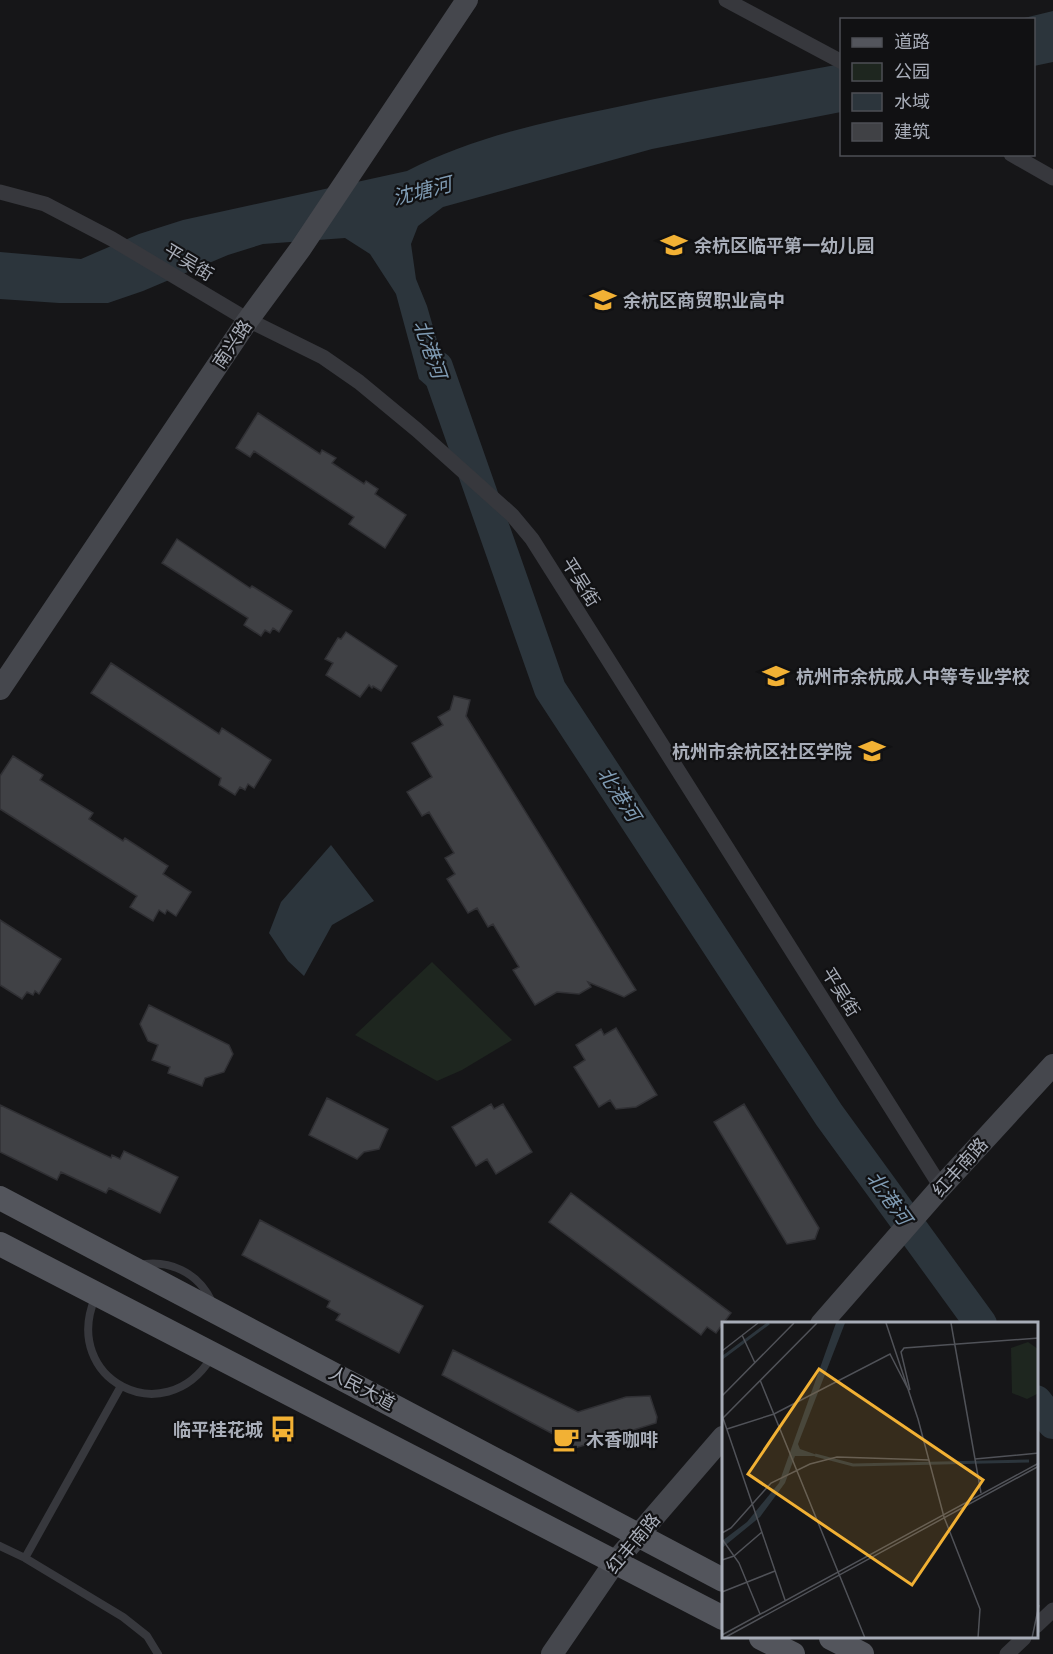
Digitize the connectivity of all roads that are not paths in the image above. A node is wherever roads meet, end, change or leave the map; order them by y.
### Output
1 (467, 0) edge
2 (726, 0) edge
3 (840, 61) edge
4 (1014, 156) edge
5 (1053, 178) edge
6 (0, 192) edge
7 (248, 320) junction
8 (0, 689) edge
9 (1053, 1065) edge
10 (941, 1187) junction
11 (0, 1198) edge
12 (0, 1244) edge
13 (131, 1266) junction
14 (96, 1294) junction
15 (216, 1311) dead end
16 (824, 1322) edge
17 (213, 1354) junction
18 (121, 1386) junction
19 (722, 1438) edge
20 (638, 1535) junction
21 (0, 1546) edge
22 (25, 1558) junction
23 (615, 1562) junction
24 (722, 1579) edge
25 (1053, 1610) edge
26 (722, 1617) edge
27 (1038, 1624) edge
28 (763, 1639) edge
29 (833, 1639) edge
30 (1023, 1639) edge
31 (158, 1654) edge
32 (552, 1654) edge
33 (793, 1654) edge
34 (862, 1654) edge
35 (1007, 1654) edge

1 - 7 street, 南兴路
2 - 3 street
4 - 5 street
6 - 7 street, 平吴街
7 - 8 street, 南兴路
7 - 10 street, 平吴街
9 - 10 street, 红丰南路
10 - 16 street, 红丰南路
11 - 13 main road, 人民大道
12 - 14 main road, 人民大道
13 - 15 lane
13 - 20 main road, 人民大道
14 - 17 main road, 人民大道
14 - 18 lane
17 - 18 lane
17 - 23 main road, 人民大道
18 - 22 lane
19 - 20 street, 红丰南路
20 - 23 street, 红丰南路
20 - 24 main road, 人民大道
21 - 22 lane
22 - 31 lane
23 - 26 main road, 人民大道
23 - 32 street, 红丰南路
25 - 27 street
28 - 33 main road
29 - 34 main road
30 - 35 street

